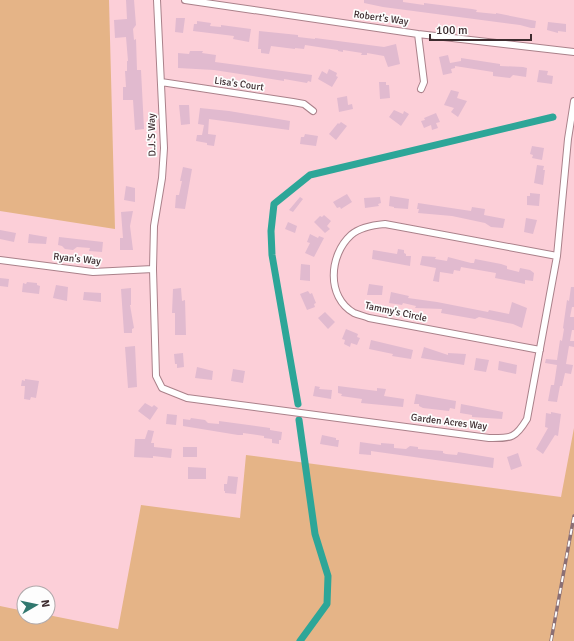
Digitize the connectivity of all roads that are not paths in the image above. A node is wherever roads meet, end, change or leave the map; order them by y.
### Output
1 (157, 0) edge
2 (185, 0) edge
3 (418, 34) junction
4 (574, 52) edge
5 (161, 82) junction
6 (421, 89) dead end
7 (574, 101) edge
8 (313, 111) dead end
9 (557, 256) junction
10 (0, 260) edge
11 (153, 269) junction
12 (540, 350) junction

1 - 5 street, D.J.'S Way
2 - 3 street, Robert's Way
3 - 4 street, Robert's Way
3 - 6 street
5 - 8 street, Lisa's Court
5 - 11 street, D.J.'S Way
7 - 9 street, Garden Acres Way
9 - 12 street, Garden Acres Way
9 - 12 street, Tammy's Circle
10 - 11 street, Ryan's Way
11 - 12 street, Garden Acres Way

